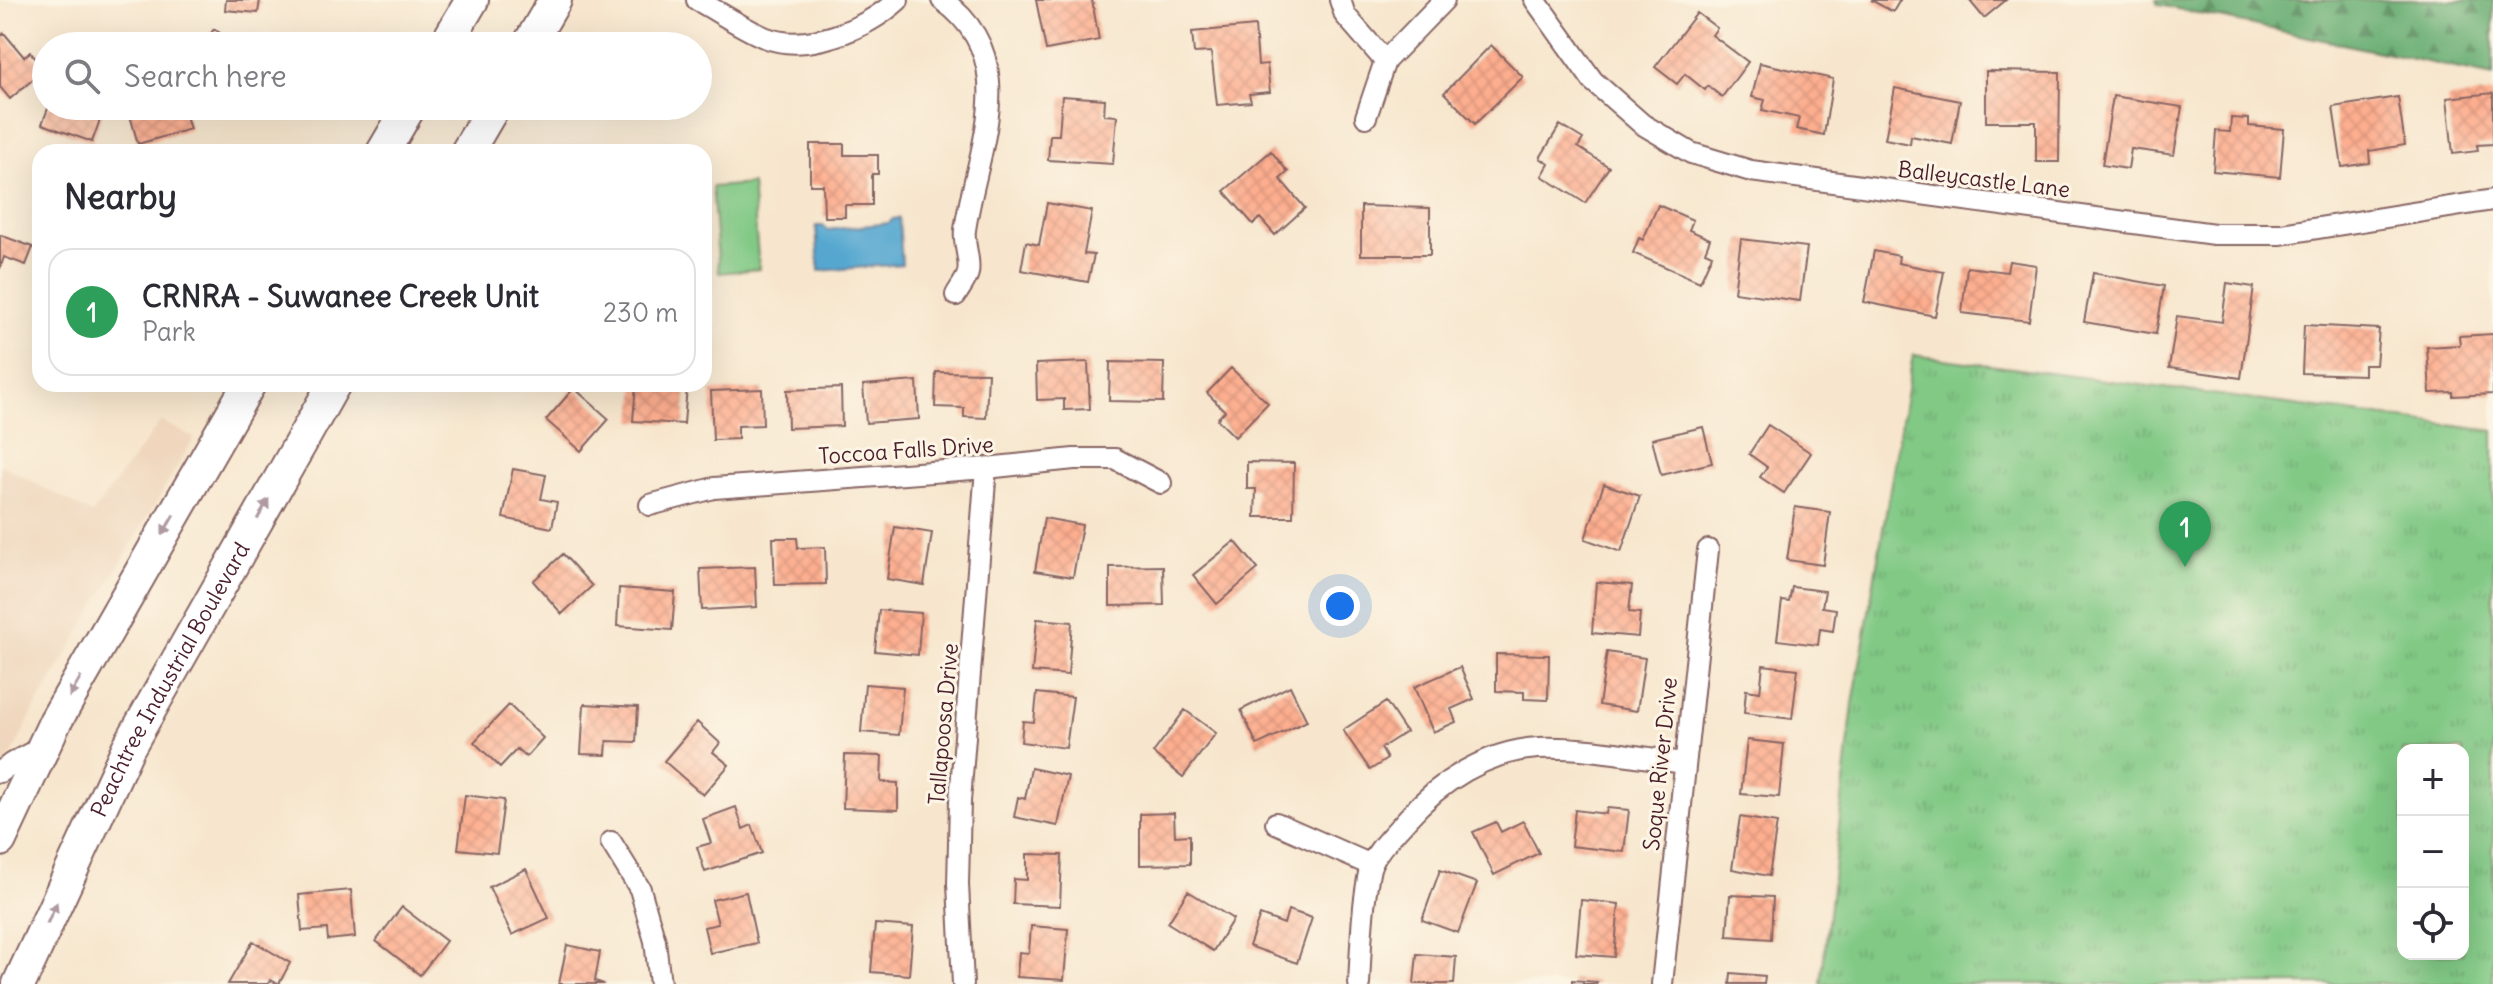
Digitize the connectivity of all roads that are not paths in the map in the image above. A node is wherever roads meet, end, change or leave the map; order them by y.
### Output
1 (472, 0) edge
2 (555, 0) edge
3 (697, 0) edge
4 (898, 0) edge
5 (942, 0) edge
6 (1340, 0) edge
7 (1444, 0) edge
8 (1535, 0) edge
9 (453, 32) edge
10 (536, 32) edge
11 (1385, 61) junction
12 (1366, 117) dead end
13 (402, 120) edge
14 (486, 120) edge
15 (388, 144) edge
16 (472, 144) edge
17 (2493, 200) edge
18 (956, 295) dead end
19 (244, 392) edge
20 (329, 392) edge
21 (986, 468) junction
22 (1161, 483) dead end
23 (650, 505) dead end
24 (1708, 550) dead end
25 (44, 746) junction
26 (1684, 763) junction
27 (0, 772) edge
28 (1276, 823) dead end
29 (0, 840) edge
30 (611, 842) dead end
31 (1371, 865) junction
32 (19, 984) edge
33 (660, 984) edge
34 (963, 984) edge
35 (1359, 984) edge
36 (1662, 984) edge

1 - 9 highway
2 - 10 highway
3 - 4 street
5 - 18 street
6 - 11 street
7 - 11 street
8 - 17 street, Balleycastle Lane
11 - 12 street
13 - 15 highway
14 - 16 highway
19 -> 25 highway
32 -> 20 highway, Peachtree Industrial Boulevard
21 - 22 street, Toccoa Falls Drive
21 - 23 street, Toccoa Falls Drive
21 - 34 street, Tallapoosa Drive
24 - 26 street, Soque River Drive
25 - 27 street
25 - 29 highway
26 - 31 street
26 - 36 street, Soque River Drive
28 - 31 street
30 - 33 street
31 - 35 street

